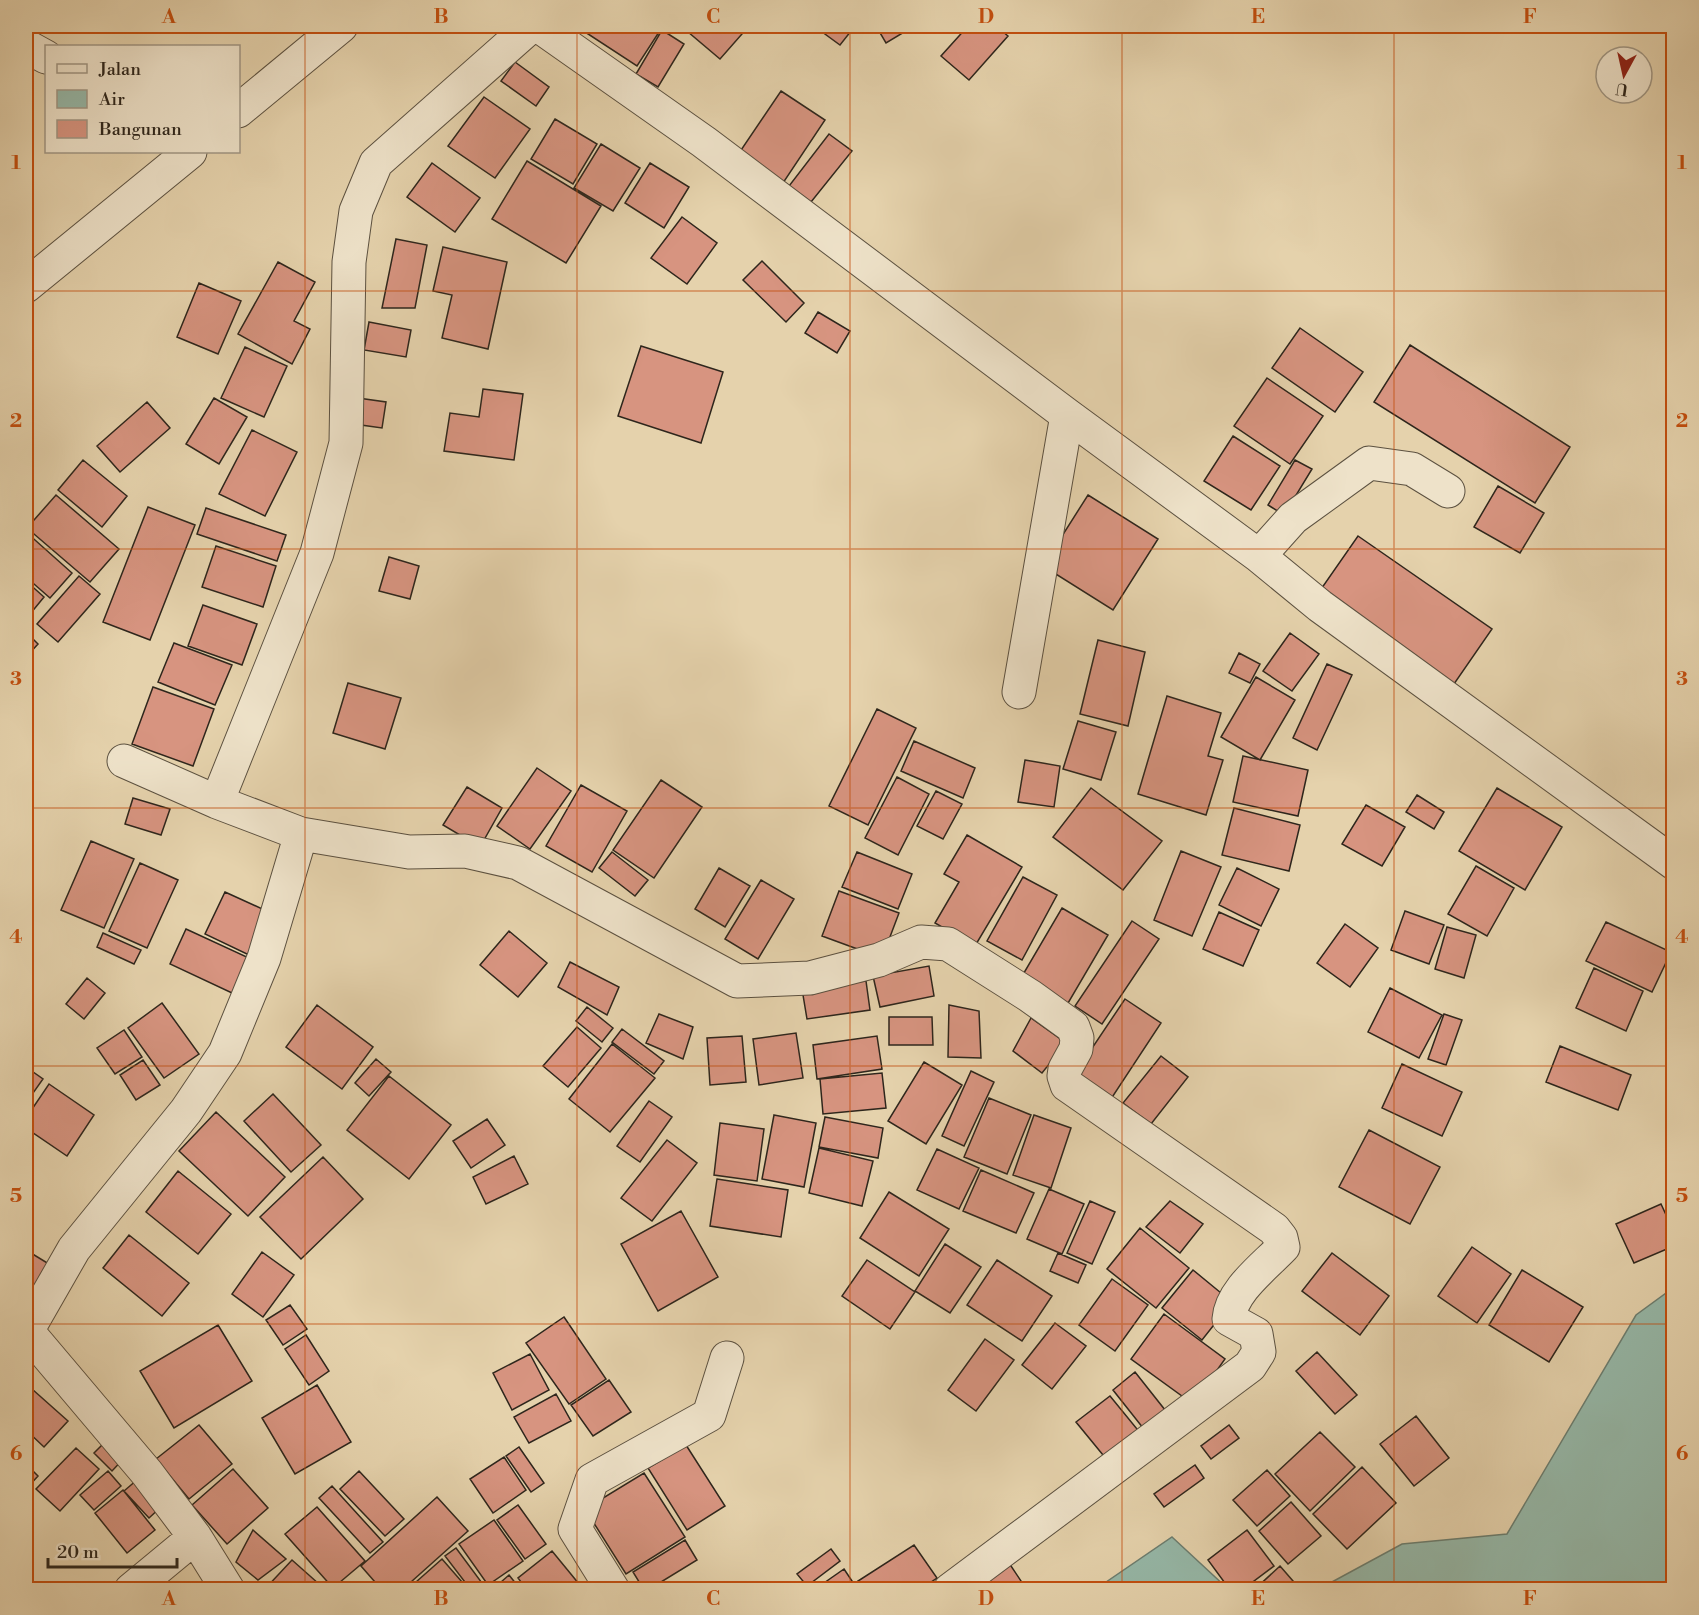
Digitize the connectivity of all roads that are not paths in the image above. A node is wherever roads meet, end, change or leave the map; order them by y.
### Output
1 (337, 26) edge
2 (531, 26) edge
3 (539, 26) edge
4 (26, 46) edge
5 (45, 56) edge
6 (240, 109) edge
7 (171, 157) edge
8 (26, 286) edge
9 (1067, 415) junction
10 (1448, 491) dead end
11 (1259, 556) junction
12 (1019, 692) dead end
13 (124, 761) dead end
14 (217, 802) junction
15 (301, 834) junction
16 (1674, 863) edge
17 (26, 1332) edge
18 (727, 1358) dead end
19 (195, 1538) junction
20 (131, 1590) edge
21 (228, 1590) edge
22 (613, 1590) edge
23 (950, 1590) edge

1 - 6 street
2 - 14 street
3 - 9 street
4 - 5 street
7 - 8 street
9 - 11 street
9 - 12 street
10 - 11 street
11 - 16 street
13 - 14 street
14 - 15 street
15 - 17 street
15 - 23 street
17 - 19 street
18 - 22 street
19 - 20 street
19 - 21 street

